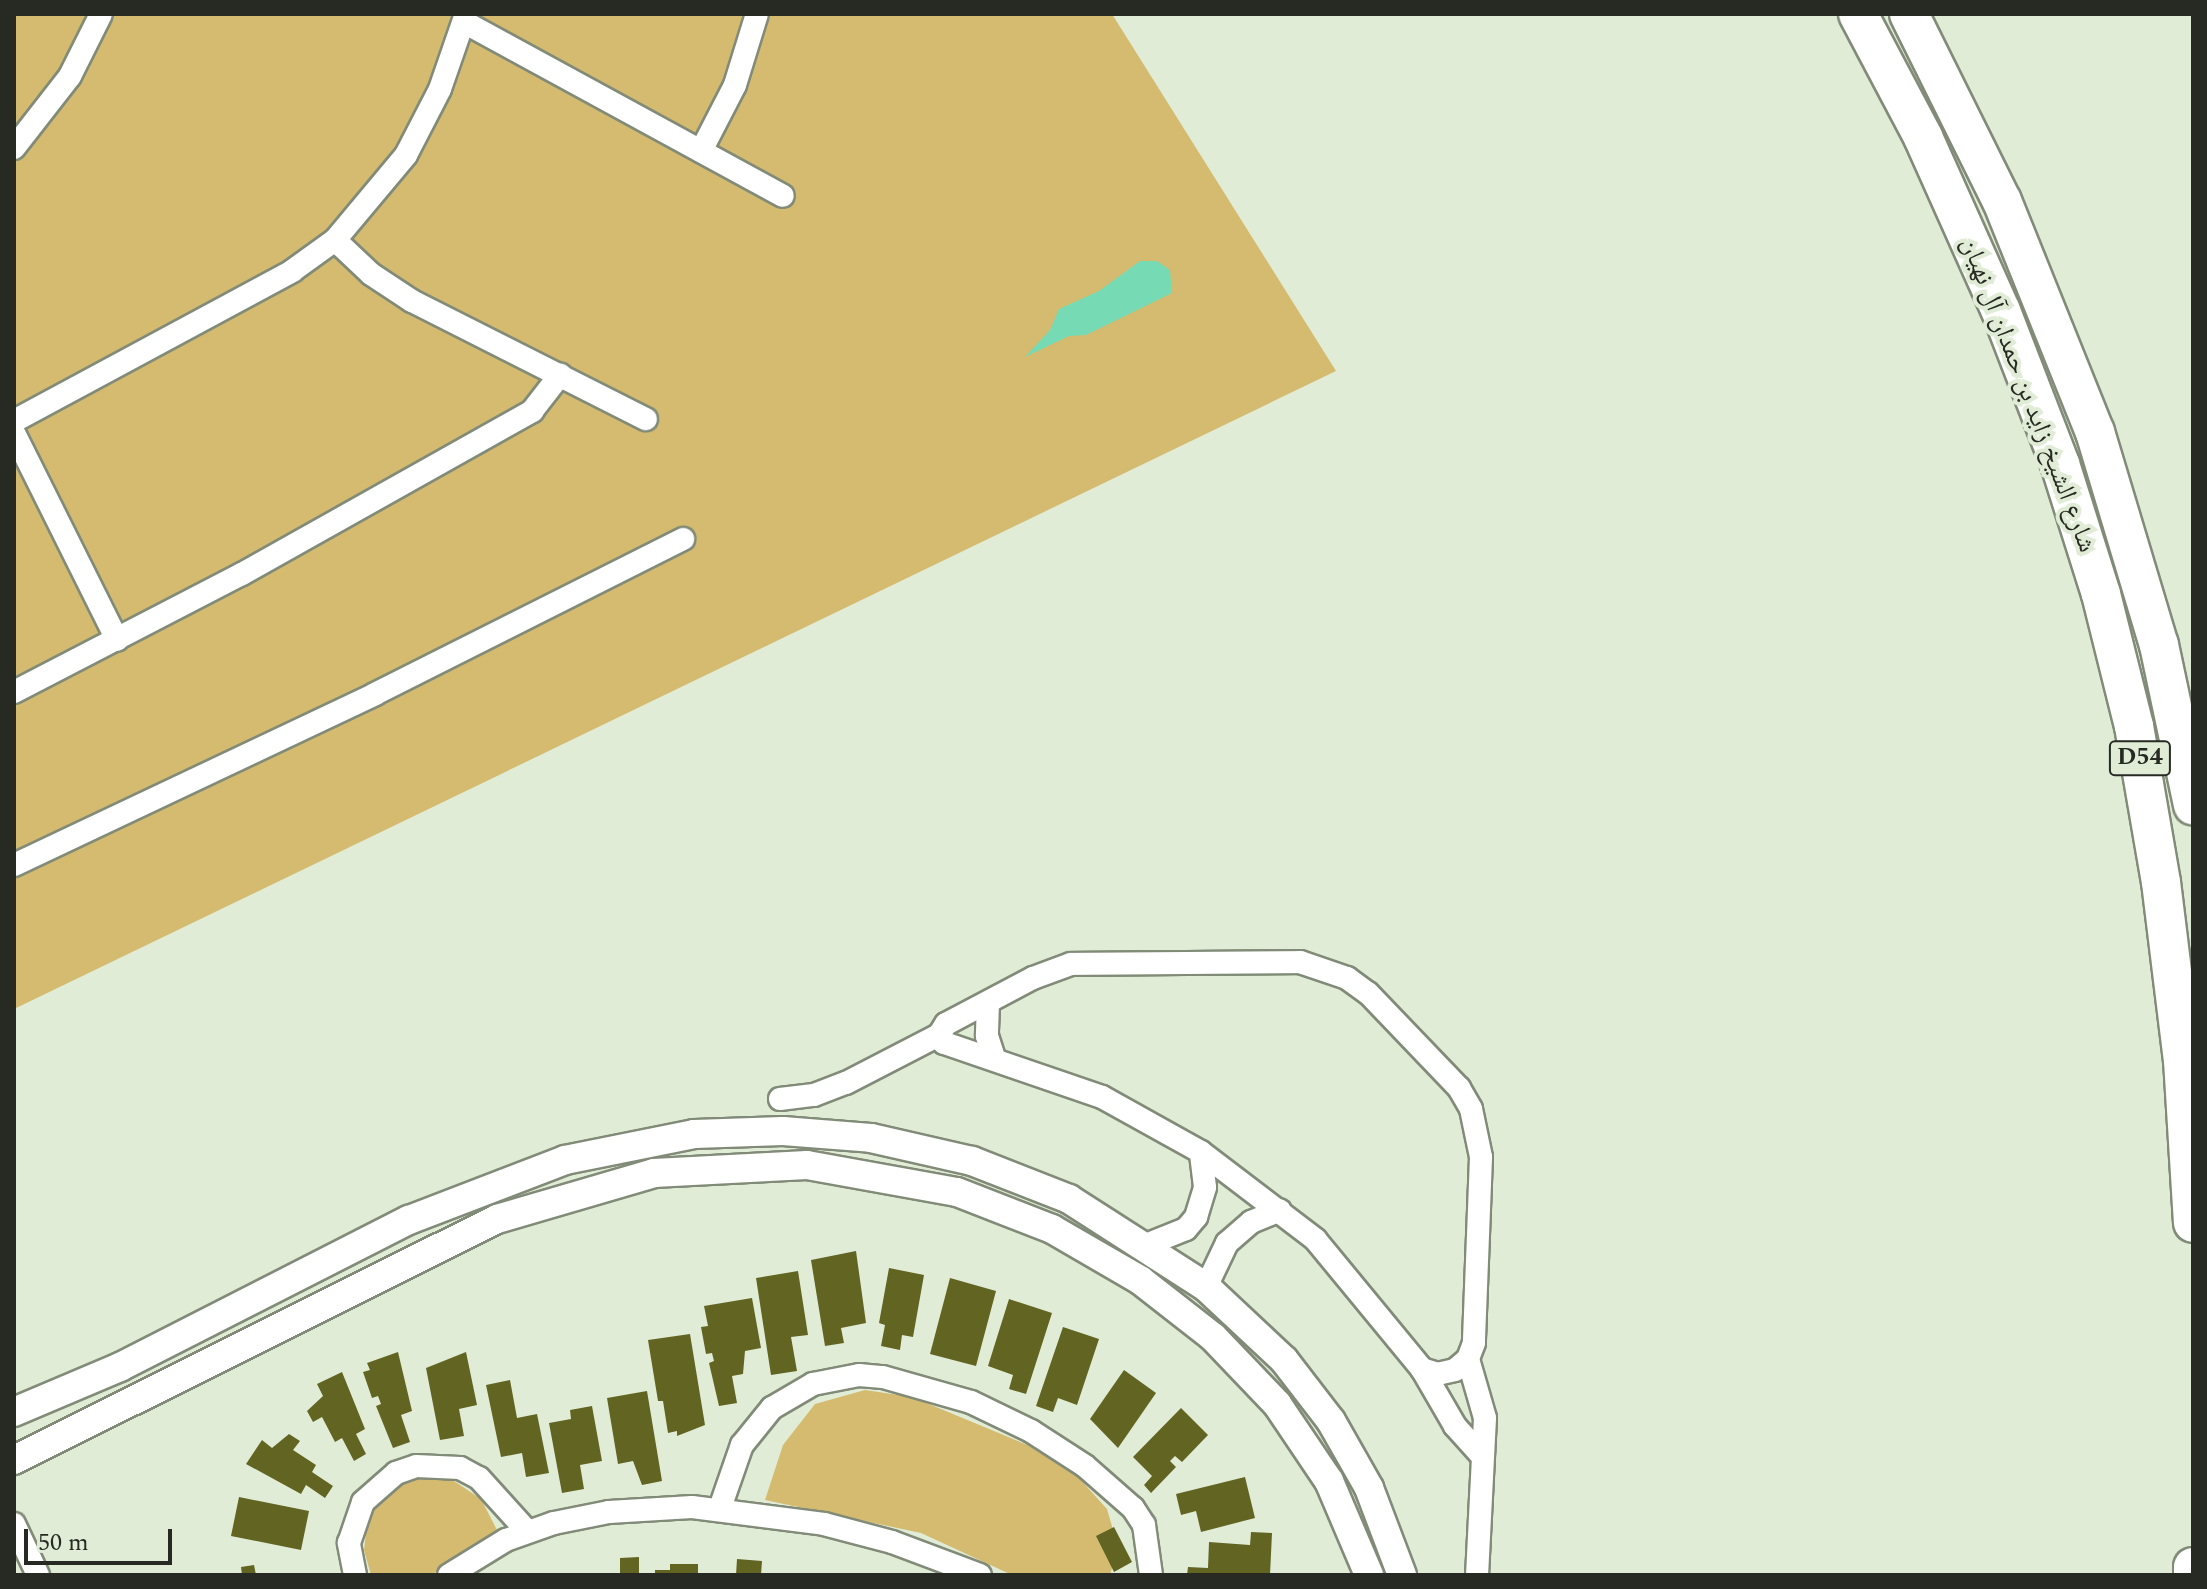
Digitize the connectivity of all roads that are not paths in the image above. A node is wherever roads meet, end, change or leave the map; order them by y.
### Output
1 (101, 14) edge
2 (757, 14) edge
3 (1858, 14) edge
4 (1909, 14) edge
5 (465, 18) edge
6 (14, 148) edge
7 (701, 151) junction
8 (783, 196) dead end
9 (335, 240) junction
10 (560, 375) junction
11 (646, 419) dead end
12 (14, 421) edge
13 (14, 433) edge
14 (683, 539) dead end
15 (117, 640) junction
16 (14, 692) edge
17 (2193, 805) edge
18 (14, 865) edge
19 (988, 1003) junction
20 (939, 1035) junction
21 (994, 1058) junction
22 (780, 1099) dead end
23 (1201, 1152) junction
24 (1280, 1210) junction
25 (2193, 1223) edge
26 (1146, 1245) junction
27 (1206, 1287) junction
28 (1468, 1359) junction
29 (1422, 1369) junction
30 (14, 1412) edge
31 (1481, 1455) junction
32 (14, 1460) edge
33 (720, 1508) junction
34 (14, 1524) edge
35 (527, 1531) junction
36 (2193, 1567) edge
37 (31, 1570) edge
38 (355, 1575) edge
39 (449, 1575) edge
40 (980, 1575) edge
41 (1151, 1575) edge
42 (1369, 1575) edge
43 (1402, 1575) edge
44 (1477, 1575) edge
45 (2193, 1575) edge

1 - 6 street
2 - 7 street
3 - 25 highway, شارع الشيخ زايد بن حمدان آل نهيان / D54
4 - 17 highway, شارع الشيخ زايد بن حمدان آل نهيان / D54
5 - 7 street
5 - 9 street
7 - 8 street
9 - 10 street
9 - 12 street
10 - 11 street
10 - 15 street
13 - 15 street
14 - 18 street
15 - 16 street
19 - 20 street
19 - 21 street
19 - 28 street
20 - 21 street
20 - 22 street
21 - 23 street
23 - 24 street
23 - 26 street
24 - 27 street
24 - 29 street
26 - 27 street
26 - 30 street
27 - 43 street
28 - 29 street
28 - 31 street
29 - 31 street
31 - 44 street
32 - 42 street
33 - 35 street
33 - 40 street
33 - 41 street
34 - 37 street
35 - 38 street
35 - 39 street
36 - 45 highway

